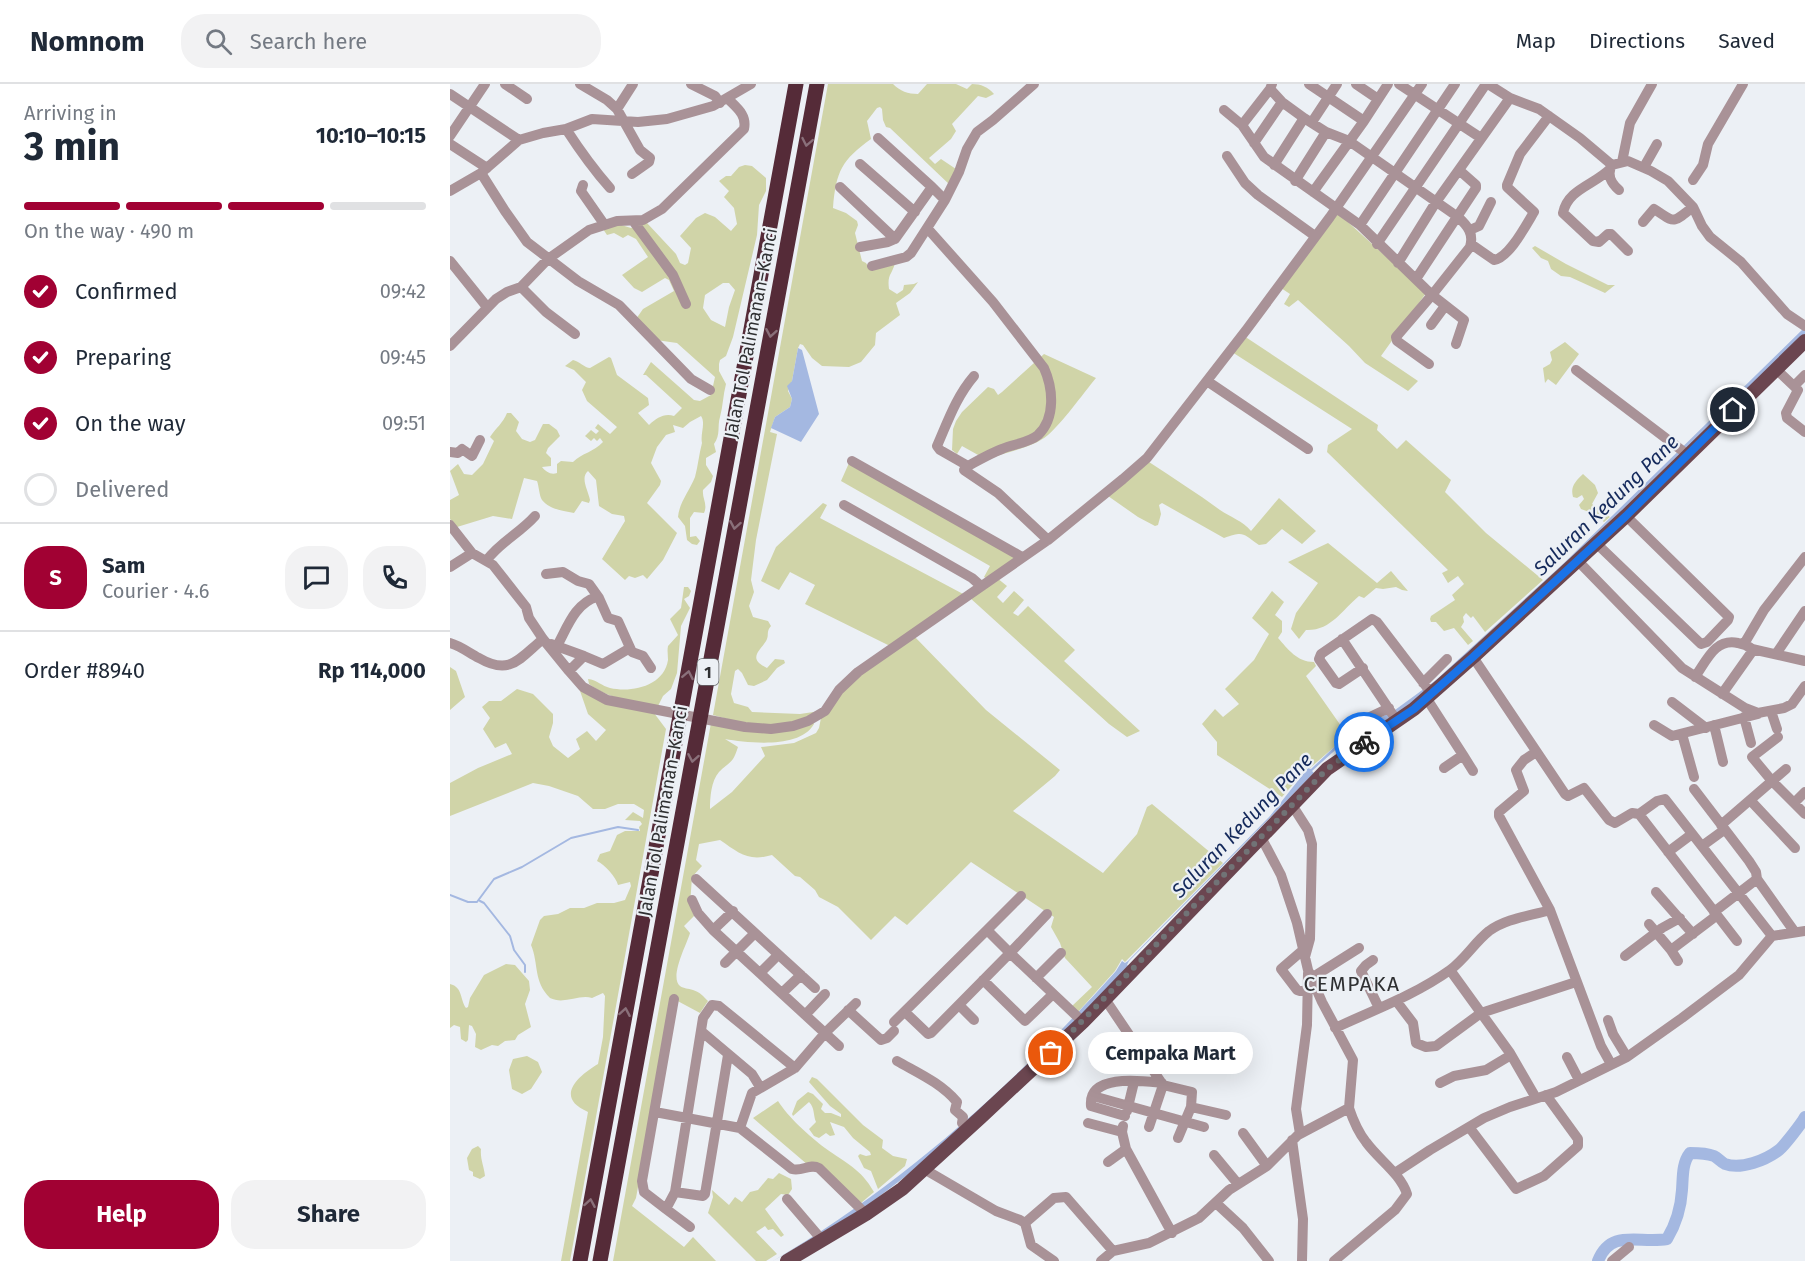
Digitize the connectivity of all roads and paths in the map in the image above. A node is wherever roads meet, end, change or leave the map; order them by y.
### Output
1 (485, 84) edge
2 (505, 84) edge
3 (633, 84) edge
4 (691, 84) edge
5 (751, 84) edge
6 (796, 84) edge
7 (817, 84) edge
8 (1309, 84) edge
9 (1338, 84) edge
10 (1356, 84) edge
11 (1388, 84) edge
12 (1399, 84) edge
13 (1422, 84) edge
14 (1455, 84) edge
15 (1487, 84) edge
16 (1652, 84) edge
17 (1743, 84) edge
18 (582, 85) edge
19 (1029, 85) edge
20 (1271, 86) edge
21 (450, 94) edge
22 (1415, 95) junction
23 (1329, 97) junction
24 (1510, 98) junction
25 (527, 99) dead end
26 (1378, 99) junction
27 (720, 100) junction
28 (1282, 102) junction
29 (470, 107) junction
30 (1224, 110) dead end
31 (1437, 110) junction
32 (620, 115) junction
33 (1549, 116) junction
34 (1308, 120) junction
35 (1364, 121) junction
36 (1242, 124) junction
37 (1459, 124) junction
38 (566, 129) junction
39 (1326, 132) junction
40 (450, 136) edge
41 (878, 138) dead end
42 (1481, 138) junction
43 (519, 140) junction
44 (1349, 141) junction
45 (1254, 143) junction
46 (450, 144) edge
47 (1657, 144) dead end
48 (1227, 156) dead end
49 (1371, 157) junction
50 (860, 164) dead end
51 (1274, 165) junction
52 (1615, 166) junction
53 (1644, 167) junction
54 (484, 170) junction
55 (1459, 170) junction
56 (632, 174) dead end
57 (1394, 174) junction
58 (1693, 180) dead end
59 (1295, 181) junction
60 (583, 184) dead end
61 (840, 187) dead end
62 (932, 187) junction
63 (610, 188) dead end
64 (1414, 188) junction
65 (1619, 190) dead end
66 (450, 191) edge
67 (1313, 192) junction
68 (945, 201) junction
69 (1436, 202) junction
70 (1491, 202) dead end
71 (1693, 207) junction
72 (1336, 209) junction
73 (915, 212) junction
74 (1458, 217) junction
75 (634, 222) junction
76 (1643, 222) dead end
77 (604, 224) junction
78 (1360, 225) junction
79 (928, 228) junction
80 (1470, 230) junction
81 (1316, 236) junction
82 (895, 239) junction
83 (1377, 244) junction
84 (1471, 244) junction
85 (861, 247) dead end
86 (1628, 251) dead end
87 (548, 258) junction
88 (450, 261) edge
89 (1398, 262) junction
90 (872, 266) dead end
91 (1416, 279) junction
92 (521, 287) junction
93 (1432, 295) junction
94 (755, 298) junction
95 (776, 302) junction
96 (686, 304) dead end
97 (1445, 306) junction
98 (487, 308) junction
99 (1431, 325) dead end
100 (1804, 326) edge
101 (574, 334) dead end
102 (1805, 341) edge
103 (1456, 344) dead end
104 (450, 346) edge
105 (1429, 364) dead end
106 (1776, 369) junction
107 (1576, 370) dead end
108 (1805, 375) edge
109 (974, 376) dead end
110 (1207, 381) junction
111 (1794, 386) junction
112 (710, 390) dead end
113 (1805, 432) edge
114 (480, 440) dead end
115 (1308, 449) dead end
116 (450, 452) edge
117 (1684, 452) junction
118 (852, 461) dead end
119 (968, 466) junction
120 (844, 505) dead end
121 (535, 516) dead end
122 (1626, 516) junction
123 (450, 525) edge
124 (1048, 540) junction
125 (1596, 543) junction
126 (472, 553) junction
127 (1022, 557) junction
128 (1805, 557) edge
129 (487, 560) junction
130 (1577, 560) junction
131 (450, 567) edge
132 (546, 574) dead end
133 (981, 586) junction
134 (599, 598) junction
135 (1805, 611) edge
136 (1342, 639) junction
137 (544, 640) junction
138 (450, 642) edge
139 (557, 646) junction
140 (1748, 646) junction
141 (630, 648) junction
142 (1776, 654) junction
143 (584, 656) junction
144 (1473, 657) junction
145 (1447, 659) dead end
146 (1805, 661) edge
147 (651, 668) dead end
148 (1363, 668) junction
149 (569, 671) junction
150 (1695, 677) junction
151 (1805, 686) edge
152 (1428, 691) junction
153 (1722, 694) junction
154 (1672, 702) dead end
155 (1771, 711) junction
156 (1393, 714) junction
157 (1758, 714) junction
158 (1744, 717) junction
159 (1654, 725) dead end
160 (1352, 726) dead end
161 (1710, 727) junction
162 (1682, 734) junction
163 (1751, 744) dead end
164 (1536, 752) junction
165 (1463, 756) junction
166 (1723, 762) dead end
167 (1444, 768) dead end
168 (1786, 769) dead end
169 (1473, 771) dead end
170 (1694, 777) dead end
171 (1772, 781) junction
172 (1694, 789) dead end
173 (1805, 792) edge
174 (1750, 800) junction
175 (1794, 803) junction
176 (1292, 805) junction
177 (1640, 814) junction
178 (1805, 814) edge
179 (1723, 828) junction
180 (1692, 834) junction
181 (1261, 837) junction
182 (1702, 846) junction
183 (1795, 848) dead end
184 (1668, 852) junction
185 (696, 879) dead end
186 (1757, 879) junction
187 (1656, 892) dead end
188 (1738, 893) junction
189 (1021, 896) dead end
190 (692, 900) dead end
191 (1550, 910) junction
192 (733, 911) junction
193 (1047, 914) dead end
194 (1715, 914) junction
195 (1680, 918) junction
196 (1652, 929) junction
197 (713, 930) junction
198 (987, 930) junction
199 (1800, 931) edge
200 (1694, 933) junction
201 (752, 936) dead end
202 (1772, 936) junction
203 (1737, 941) dead end
204 (1359, 948) dead end
205 (1671, 950) junction
206 (737, 952) junction
207 (1010, 953) junction
208 (1061, 953) dead end
209 (1304, 954) junction
210 (1625, 956) dead end
211 (775, 958) dead end
212 (1373, 960) dead end
213 (1678, 961) dead end
214 (725, 963) dead end
215 (1450, 970) junction
216 (760, 973) junction
217 (1311, 974) junction
218 (801, 975) junction
219 (1036, 978) junction
220 (983, 980) junction
221 (1576, 982) junction
222 (1308, 990) junction
223 (782, 993) junction
224 (1053, 994) junction
225 (674, 999) dead end
226 (1105, 999) junction
227 (1397, 1002) junction
228 (958, 1005) junction
229 (1379, 1008) junction
230 (905, 1012) junction
231 (1481, 1013) junction
232 (806, 1014) junction
233 (1079, 1019) junction
234 (974, 1020) dead end
235 (1608, 1020) dead end
236 (1335, 1028) junction
237 (700, 1031) junction
238 (826, 1032) junction
239 (839, 1046) dead end
240 (728, 1055) junction
241 (1511, 1055) junction
242 (1567, 1057) dead end
243 (1627, 1057) junction
244 (897, 1060) dead end
245 (1611, 1064) junction
246 (795, 1068) junction
247 (1579, 1080) junction
248 (1134, 1082) junction
249 (1440, 1083) dead end
250 (1163, 1084) junction
251 (760, 1088) junction
252 (1093, 1096) junction
253 (1541, 1097) junction
254 (1129, 1105) junction
255 (1191, 1107) junction
256 (1348, 1108) junction
257 (655, 1112) junction
258 (1154, 1113) junction
259 (1226, 1115) dead end
260 (1125, 1116) junction
261 (687, 1118) junction
262 (1185, 1121) junction
263 (1088, 1123) dead end
264 (716, 1124) junction
265 (1204, 1126) dead end
266 (965, 1127) junction
267 (1149, 1127) dead end
268 (1469, 1127) junction
269 (740, 1128) junction
270 (1122, 1132) junction
271 (1244, 1133) dead end
272 (1296, 1137) junction
273 (1178, 1138) dead end
274 (1126, 1149) junction
275 (1214, 1155) dead end
276 (1108, 1162) dead end
277 (1267, 1166) junction
278 (924, 1169) junction
279 (1395, 1173) junction
280 (1238, 1184) junction
281 (675, 1192) junction
282 (787, 1199) dead end
283 (1216, 1203) junction
284 (666, 1209) junction
285 (862, 1209) junction
286 (1024, 1223) junction
287 (690, 1227) dead end
288 (1172, 1233) junction
289 (820, 1236) junction
290 (1629, 1247) dead end
291 (1113, 1251) junction
292 (797, 1259) edge
293 (580, 1261) edge
294 (600, 1261) edge
295 (1054, 1261) edge
296 (1101, 1261) edge
297 (1269, 1261) edge
298 (1302, 1261) edge
299 (1334, 1261) edge
300 (1612, 1261) edge

1 - 29 street
2 - 25 street
3 - 32 street
4 - 27 street
5 - 27 street
6 - 94 highway, Jalan Tol Palimanan–Kanci / 1
7 -> 95 highway, Jalan Tol Palimanan–Kanci / 1
8 - 23 street
9 - 23 street
10 - 26 street
11 - 26 street
12 - 22 street
13 - 22 street
14 - 31 street
15 - 24 street
15 - 37 street
16 - 52 street
17 - 58 street
18 - 32 street
19 - 68 street
20 - 28 street
20 - 36 street
21 - 29 street
22 - 31 street
22 - 49 street
23 - 34 street
23 - 35 street
24 - 33 street
24 - 42 street
26 - 35 street
27 - 32 street
27 - 75 street
28 - 34 street
28 - 45 street
29 - 40 street
29 - 43 street
30 - 36 street
31 - 37 street
31 - 57 street
32 - 38 street
32 - 56 street
33 - 52 street
33 - 84 street
34 - 39 street
34 - 51 street
35 - 44 street
36 - 45 street
37 - 42 street
37 - 64 street
38 - 43 street
38 - 63 street
39 - 44 street
39 - 59 street
41 - 62 street
42 - 55 street
43 - 54 street
44 - 49 street
44 - 67 street
45 - 51 street
46 - 54 street
47 - 53 street
48 - 81 street
49 - 57 street
49 - 72 street
50 - 73 street
51 - 59 street
52 - 53 street
52 - 65 street
52 - 86 street
53 - 71 street
54 - 66 street
54 - 87 street
55 - 69 street
55 - 74 street
57 - 64 street
57 - 78 street
59 - 67 street
60 - 77 street
61 - 82 street
62 - 68 street
62 - 73 street
64 - 69 street
64 - 83 street
67 - 72 street
68 - 79 street
69 - 74 street
69 - 89 street
70 - 80 street
71 - 76 street
71 - 100 street
72 - 78 street
72 - 81 street
73 - 82 street
74 - 80 street
74 - 91 street
75 - 77 street
75 - 96 street
77 - 87 street
78 - 83 street
79 - 90 street
79 - 119 street
80 - 84 street
81 - 110 street
82 - 85 street
83 - 89 street
84 - 93 street
87 - 92 street
87 - 112 street
88 - 98 street
89 - 91 street
91 - 93 street
92 - 98 street
92 - 101 street
93 - 97 street
93 - 105 street
94 - 95 highway
293 -> 94 highway, Jalan Tol Palimanan–Kanci / 1
95 -> 294 highway, Jalan Tol Palimanan–Kanci / 1
97 - 99 street
97 - 103 street
98 - 104 street
102 - 106 main road
106 - 111 street
106 - 117 main road
107 - 117 street
108 - 111 street
109 - 119 street
110 - 115 street
110 - 124 street
111 - 113 street
114 - 116 street
117 - 122 main road
118 - 127 street
119 - 124 street
120 - 133 street
121 - 129 street
122 - 125 main road
122 - 125 street
123 - 126 street
124 - 127 street
125 - 130 main road
126 - 129 street
126 - 131 street
127 - 133 street
128 - 140 street
129 - 137 street
130 - 144 main road
130 - 150 street
132 - 134 street
133 - 149 street
134 - 139 street
134 - 141 street
135 - 142 street
136 - 148 street
136 - 148 street
136 - 152 street
137 - 138 street
137 - 139 street
137 - 149 street
139 - 143 street
140 - 142 street
140 - 150 street
140 - 153 street
141 - 143 street
141 - 147 street
142 - 146 street
143 - 149 street
144 - 152 main road
144 - 164 street
145 - 152 street
148 - 156 street
150 - 153 street
151 - 155 street
152 - 156 main road
152 - 165 street
153 - 157 street
154 - 161 street
155 - 157 street
155 - 171 street
156 - 160 street
156 - 176 main road
157 - 158 street
158 - 161 street
158 - 163 street
159 - 162 street
161 - 162 street
161 - 166 street
162 - 170 street
164 - 177 street
164 - 191 street
165 - 167 street
165 - 169 street
168 - 171 street
171 - 174 street
171 - 175 street
172 - 179 street
173 - 175 street
174 - 179 street
174 - 183 street
175 - 178 street
176 - 181 main road
176 - 209 street
177 - 180 street
177 - 184 street
179 - 182 street
179 - 186 street
180 - 182 street
180 - 184 street
181 - 209 street
181 - 226 main road
182 - 188 street
184 - 194 street
185 - 192 street
186 - 188 street
186 - 199 street
187 - 195 street
188 - 194 street
188 - 202 street
189 - 198 street
190 - 197 street
191 - 215 street
191 - 221 street
192 - 197 street
192 - 218 street
193 - 207 street
194 - 200 street
194 - 203 street
195 - 196 street
195 - 200 street
196 - 205 street
196 - 210 street
197 - 206 street
198 - 207 street
198 - 230 street
199 - 202 street
200 - 205 street
201 - 206 street
202 - 243 street
204 - 217 street
205 - 213 street
206 - 214 street
206 - 216 street
207 - 219 street
207 - 220 street
208 - 219 street
209 - 217 street
209 - 222 street
211 - 216 street
212 - 229 street
215 - 227 street
215 - 231 street
216 - 223 street
217 - 222 street
217 - 236 street
218 - 223 street
218 - 232 street
219 - 224 street
220 - 224 street
220 - 228 street
221 - 231 street
221 - 245 street
222 - 272 street
223 - 232 street
224 - 233 street
225 - 257 street
226 - 233 main road
226 - 250 street
227 - 229 street
227 - 231 street
228 - 230 street
228 - 234 street
229 - 236 street
230 - 238 street
231 - 241 street
232 - 238 street
233 - 266 main road
235 - 243 street
236 - 256 street
237 - 240 street
237 - 246 street
237 - 261 street
238 - 239 street
238 - 246 street
240 - 251 street
240 - 264 street
241 - 249 street
241 - 253 street
242 - 247 street
243 - 245 street
244 - 266 street
245 - 247 street
246 - 251 street
247 - 253 street
248 - 250 street
248 - 252 street
248 - 254 street
250 - 255 street
250 - 258 street
251 - 269 street
252 - 254 street
252 - 260 street
253 - 268 street
253 - 268 street
254 - 258 street
254 - 260 street
255 - 259 street
255 - 262 street
256 - 272 street
256 - 279 street
257 - 261 street
257 - 284 street
258 - 262 street
258 - 267 street
260 - 270 street
261 - 264 street
261 - 281 street
262 - 265 street
262 - 273 street
263 - 270 street
264 - 269 street
264 - 281 street
266 - 278 main road
268 - 279 street
269 - 285 street
270 - 274 street
271 - 277 street
272 - 277 street
272 - 298 street
274 - 276 street
274 - 288 street
275 - 280 street
277 - 280 street
278 - 285 main road
278 - 286 street
279 - 299 street
280 - 283 street
281 - 284 street
282 - 289 street
283 - 288 street
283 - 297 street
284 - 287 street
285 - 289 main road
286 - 291 street
286 - 295 street
288 - 291 street
289 - 292 main road
290 - 300 street
291 - 296 street

